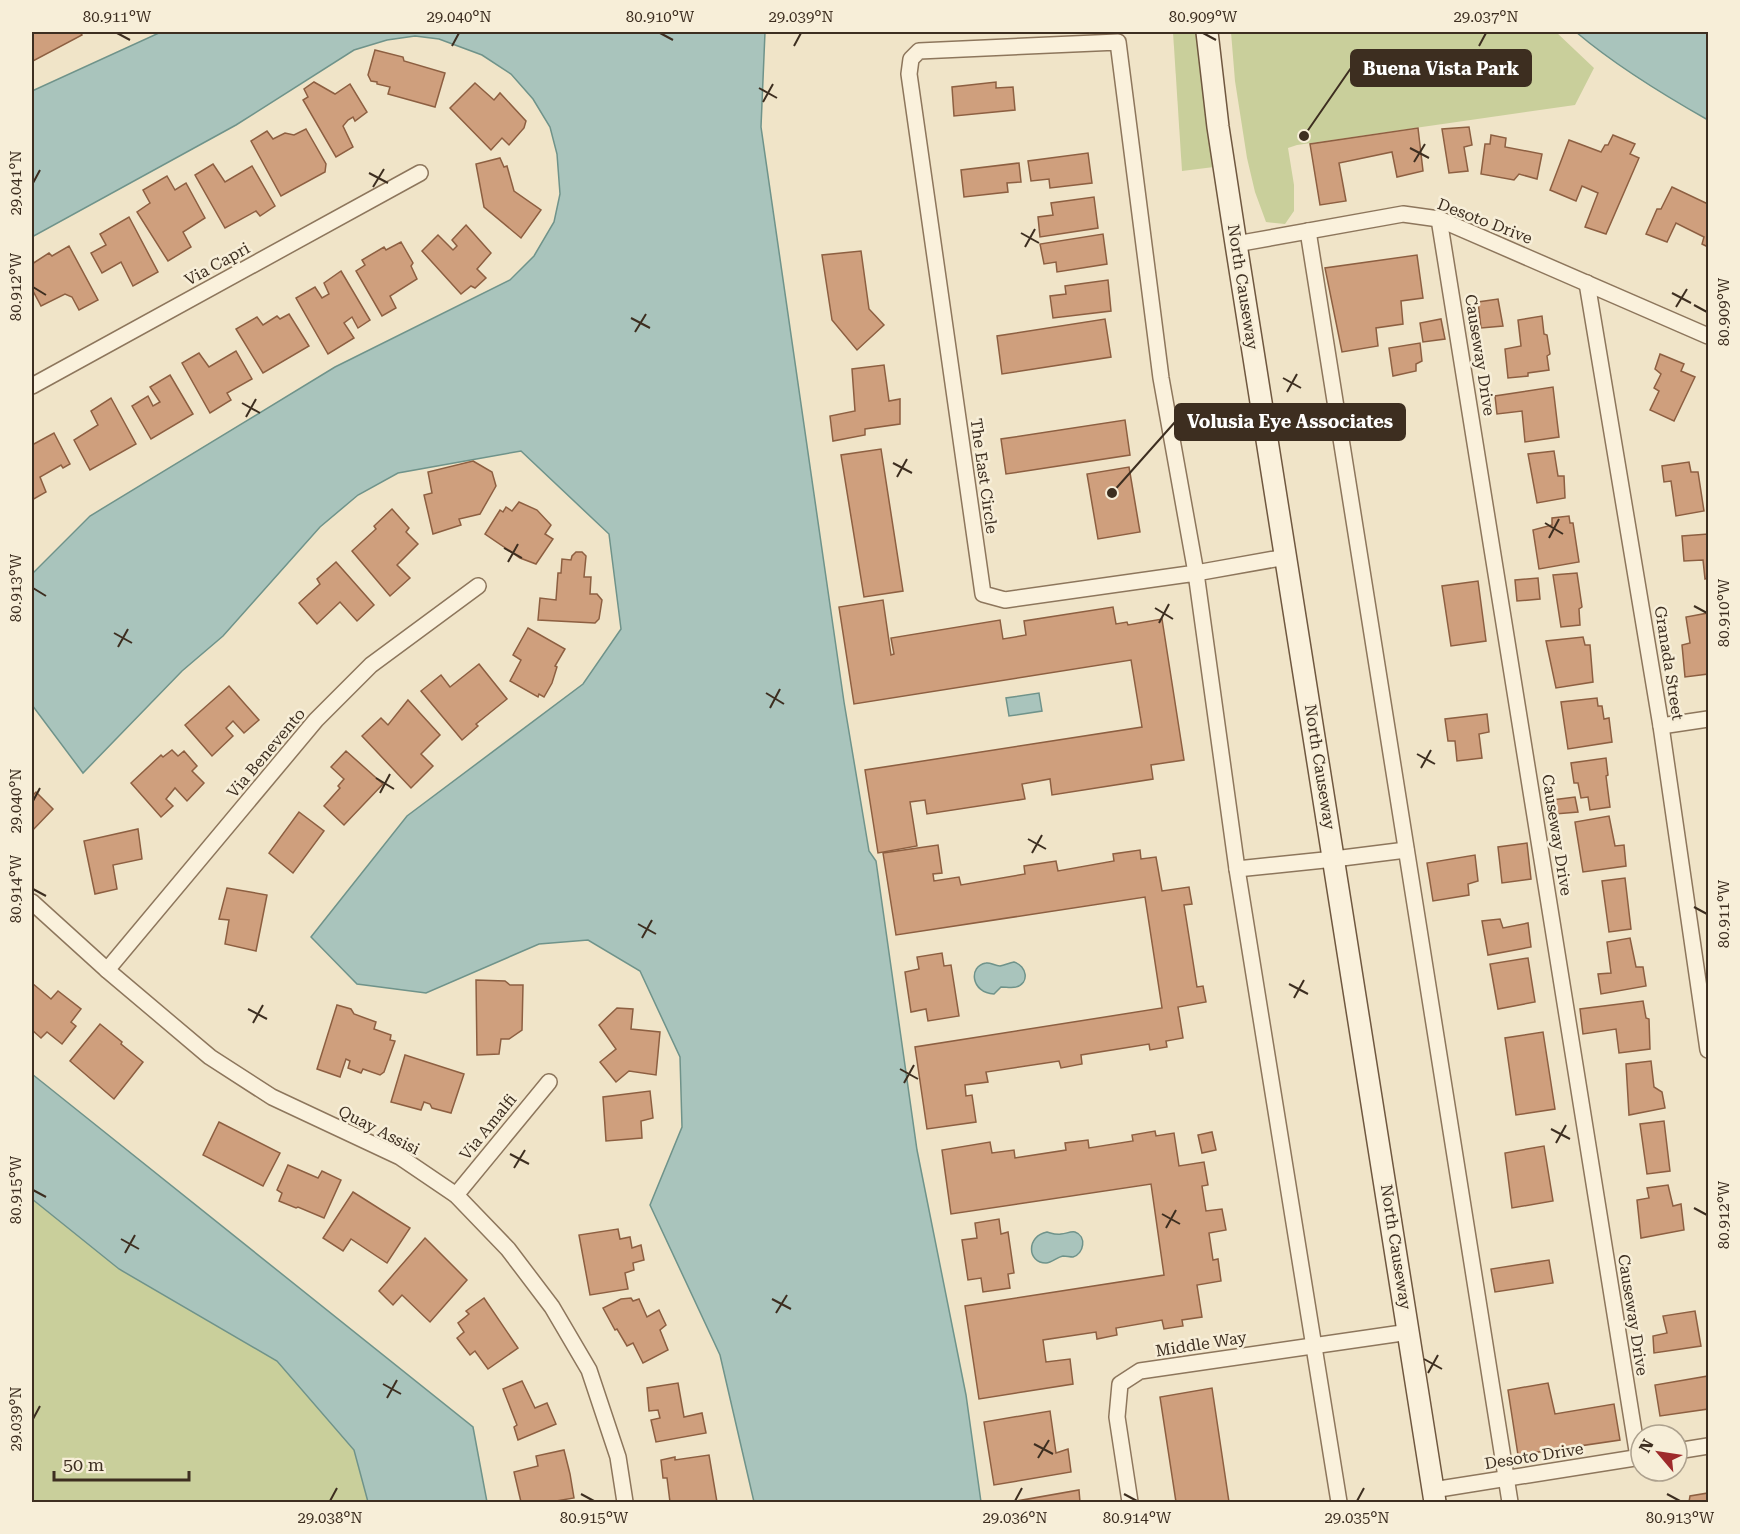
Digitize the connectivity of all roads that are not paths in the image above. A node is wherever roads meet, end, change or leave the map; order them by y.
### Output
1 (1207, 32) edge
2 (420, 173) dead end
3 (1439, 219) junction
4 (1308, 231) junction
5 (1236, 244) junction
6 (1587, 283) junction
7 (1708, 336) edge
8 (32, 386) edge
9 (1286, 557) junction
10 (1196, 573) junction
11 (478, 586) dead end
12 (1708, 719) edge
13 (1661, 726) junction
14 (1406, 850) junction
15 (1334, 860) junction
16 (1237, 869) junction
17 (32, 902) edge
18 (1702, 956) edge
19 (107, 970) junction
20 (1708, 1050) edge
21 (549, 1082) dead end
22 (456, 1195) junction
23 (1409, 1332) junction
24 (1314, 1345) junction
25 (1634, 1423) edge
26 (1708, 1446) edge
27 (1689, 1449) edge
28 (1629, 1459) edge
29 (1506, 1478) junction
30 (1434, 1496) edge
31 (625, 1503) edge
32 (1130, 1503) edge
33 (1340, 1503) edge
34 (1510, 1503) edge

1 - 5 main road, North Causeway
2 - 8 street, Via Capri
3 - 4 street, Desoto Drive
3 - 6 street, Desoto Drive
3 - 25 street, Causeway Drive
4 - 5 street, Desoto Drive
4 - 14 street
5 - 9 main road, North Causeway
6 - 7 street, Desoto Drive
6 - 13 street, Granada Street
9 - 10 street, The East Circle
9 - 15 main road, North Causeway
10 - 10 street, The East Circle
10 - 16 street
11 - 19 street, Via Benevento
12 - 13 street
13 - 18 street, Granada Street
14 - 15 street
14 - 29 street
15 - 16 street
15 - 23 main road, North Causeway
16 - 24 street
17 - 19 street, Quay Assisi
18 - 20 street, Granada Street
19 - 22 street, Quay Assisi
21 - 22 street, Via Amalfi
22 - 31 street, Quay Assisi
23 - 24 street, Middle Way
23 - 30 main road, North Causeway
24 - 32 street, Middle Way
24 - 33 street
26 - 27 street
28 - 29 street, Desoto Drive
29 - 30 street, Desoto Drive
29 - 34 street

